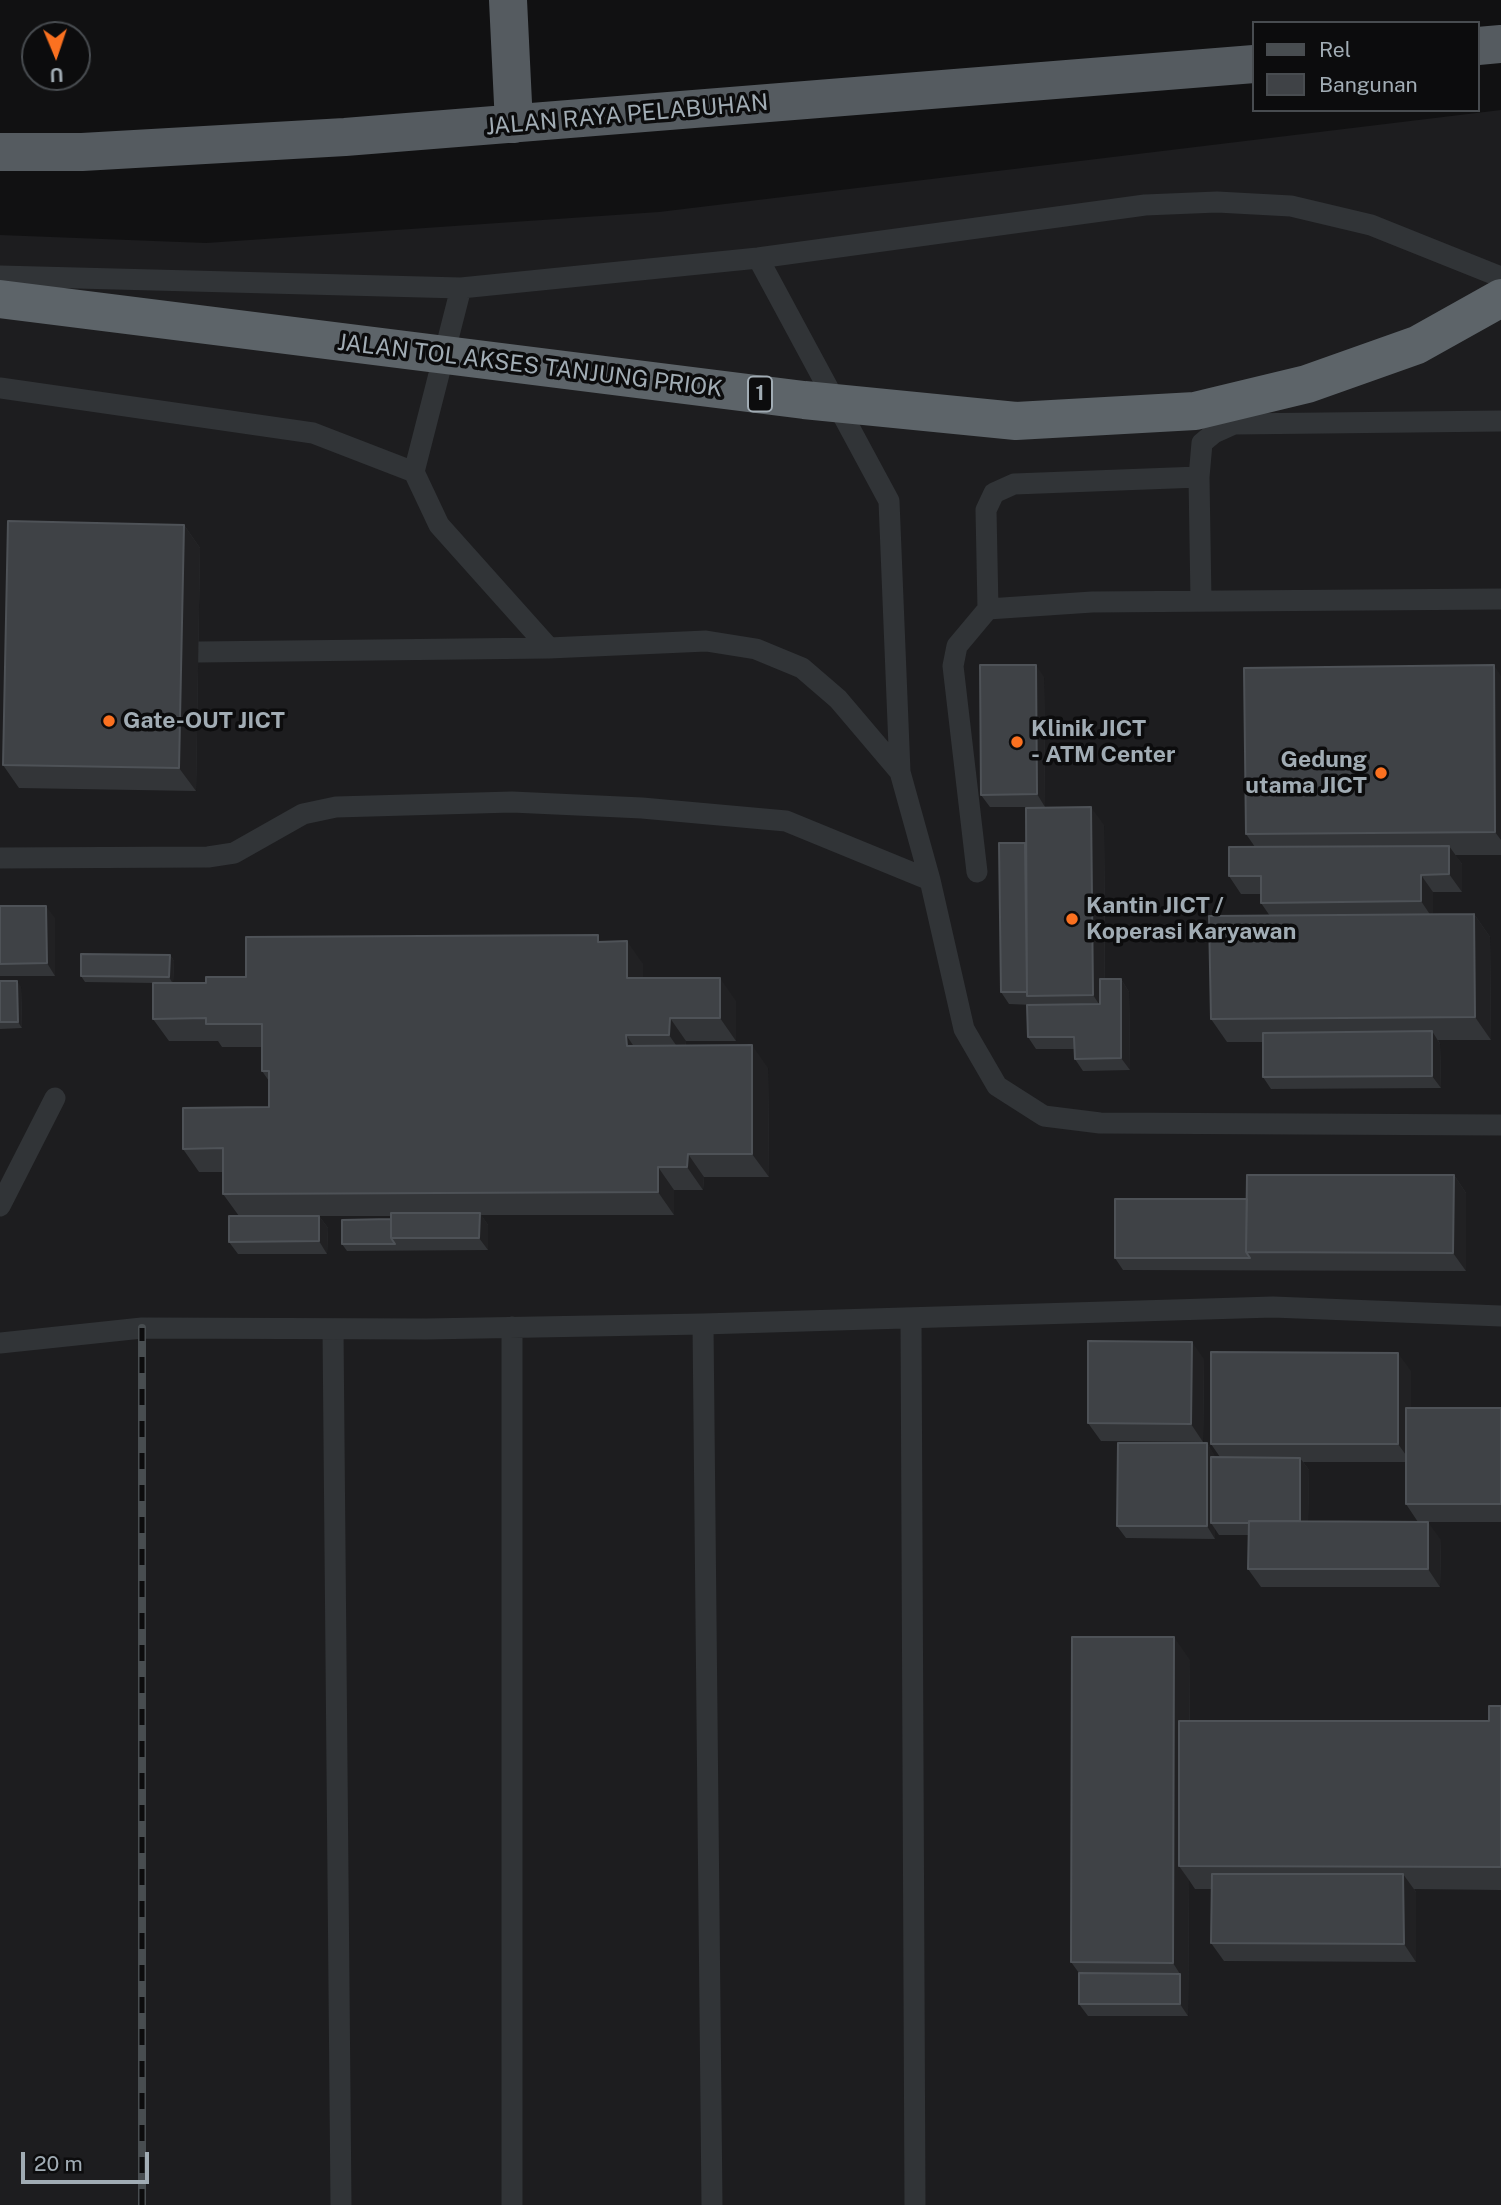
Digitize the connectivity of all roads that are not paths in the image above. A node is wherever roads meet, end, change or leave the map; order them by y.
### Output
1 (508, 0) edge
2 (1501, 44) edge
3 (1480, 46) edge
4 (1252, 64) edge
5 (514, 124) junction
6 (0, 152) edge
7 (758, 258) junction
8 (0, 276) edge
9 (1501, 278) edge
10 (461, 288) junction
11 (1501, 298) edge
12 (0, 299) edge
13 (0, 388) edge
14 (1501, 421) edge
15 (414, 472) junction
16 (1199, 477) junction
17 (1501, 599) edge
18 (1201, 601) junction
19 (988, 609) junction
20 (549, 648) junction
21 (199, 652) dead end
22 (900, 772) junction
23 (0, 858) edge
24 (977, 872) dead end
25 (930, 880) junction
26 (55, 1098) dead end
27 (1501, 1125) edge
28 (0, 1206) edge
29 (1501, 1316) edge
30 (911, 1318) junction
31 (703, 1324) junction
32 (512, 1327) junction
33 (333, 1329) junction
34 (0, 1343) edge
35 (341, 2205) edge
36 (512, 2205) edge
37 (712, 2205) edge
38 (915, 2205) edge

1 - 5 highway
2 - 3 highway
4 - 5 highway, JALAN RAYA PELABUHAN
5 - 6 highway, JALAN RAYA PELABUHAN
7 - 9 lane
7 - 10 lane
7 - 22 lane
8 - 10 lane
10 - 15 lane
11 - 12 highway, JALAN TOL AKSES TANJUNG PRIOK / 1
13 - 15 lane
14 - 16 lane
15 - 20 lane
16 - 18 lane
16 - 19 lane
17 - 18 lane
18 - 19 lane
19 - 24 lane
20 - 21 lane
20 - 22 lane
22 - 25 lane
23 - 25 lane
25 - 27 lane
26 - 28 lane
29 - 30 lane
30 - 31 lane
30 - 38 lane
31 - 32 lane
31 - 37 lane
32 - 33 lane
32 - 36 lane
33 - 34 lane
33 - 35 lane

